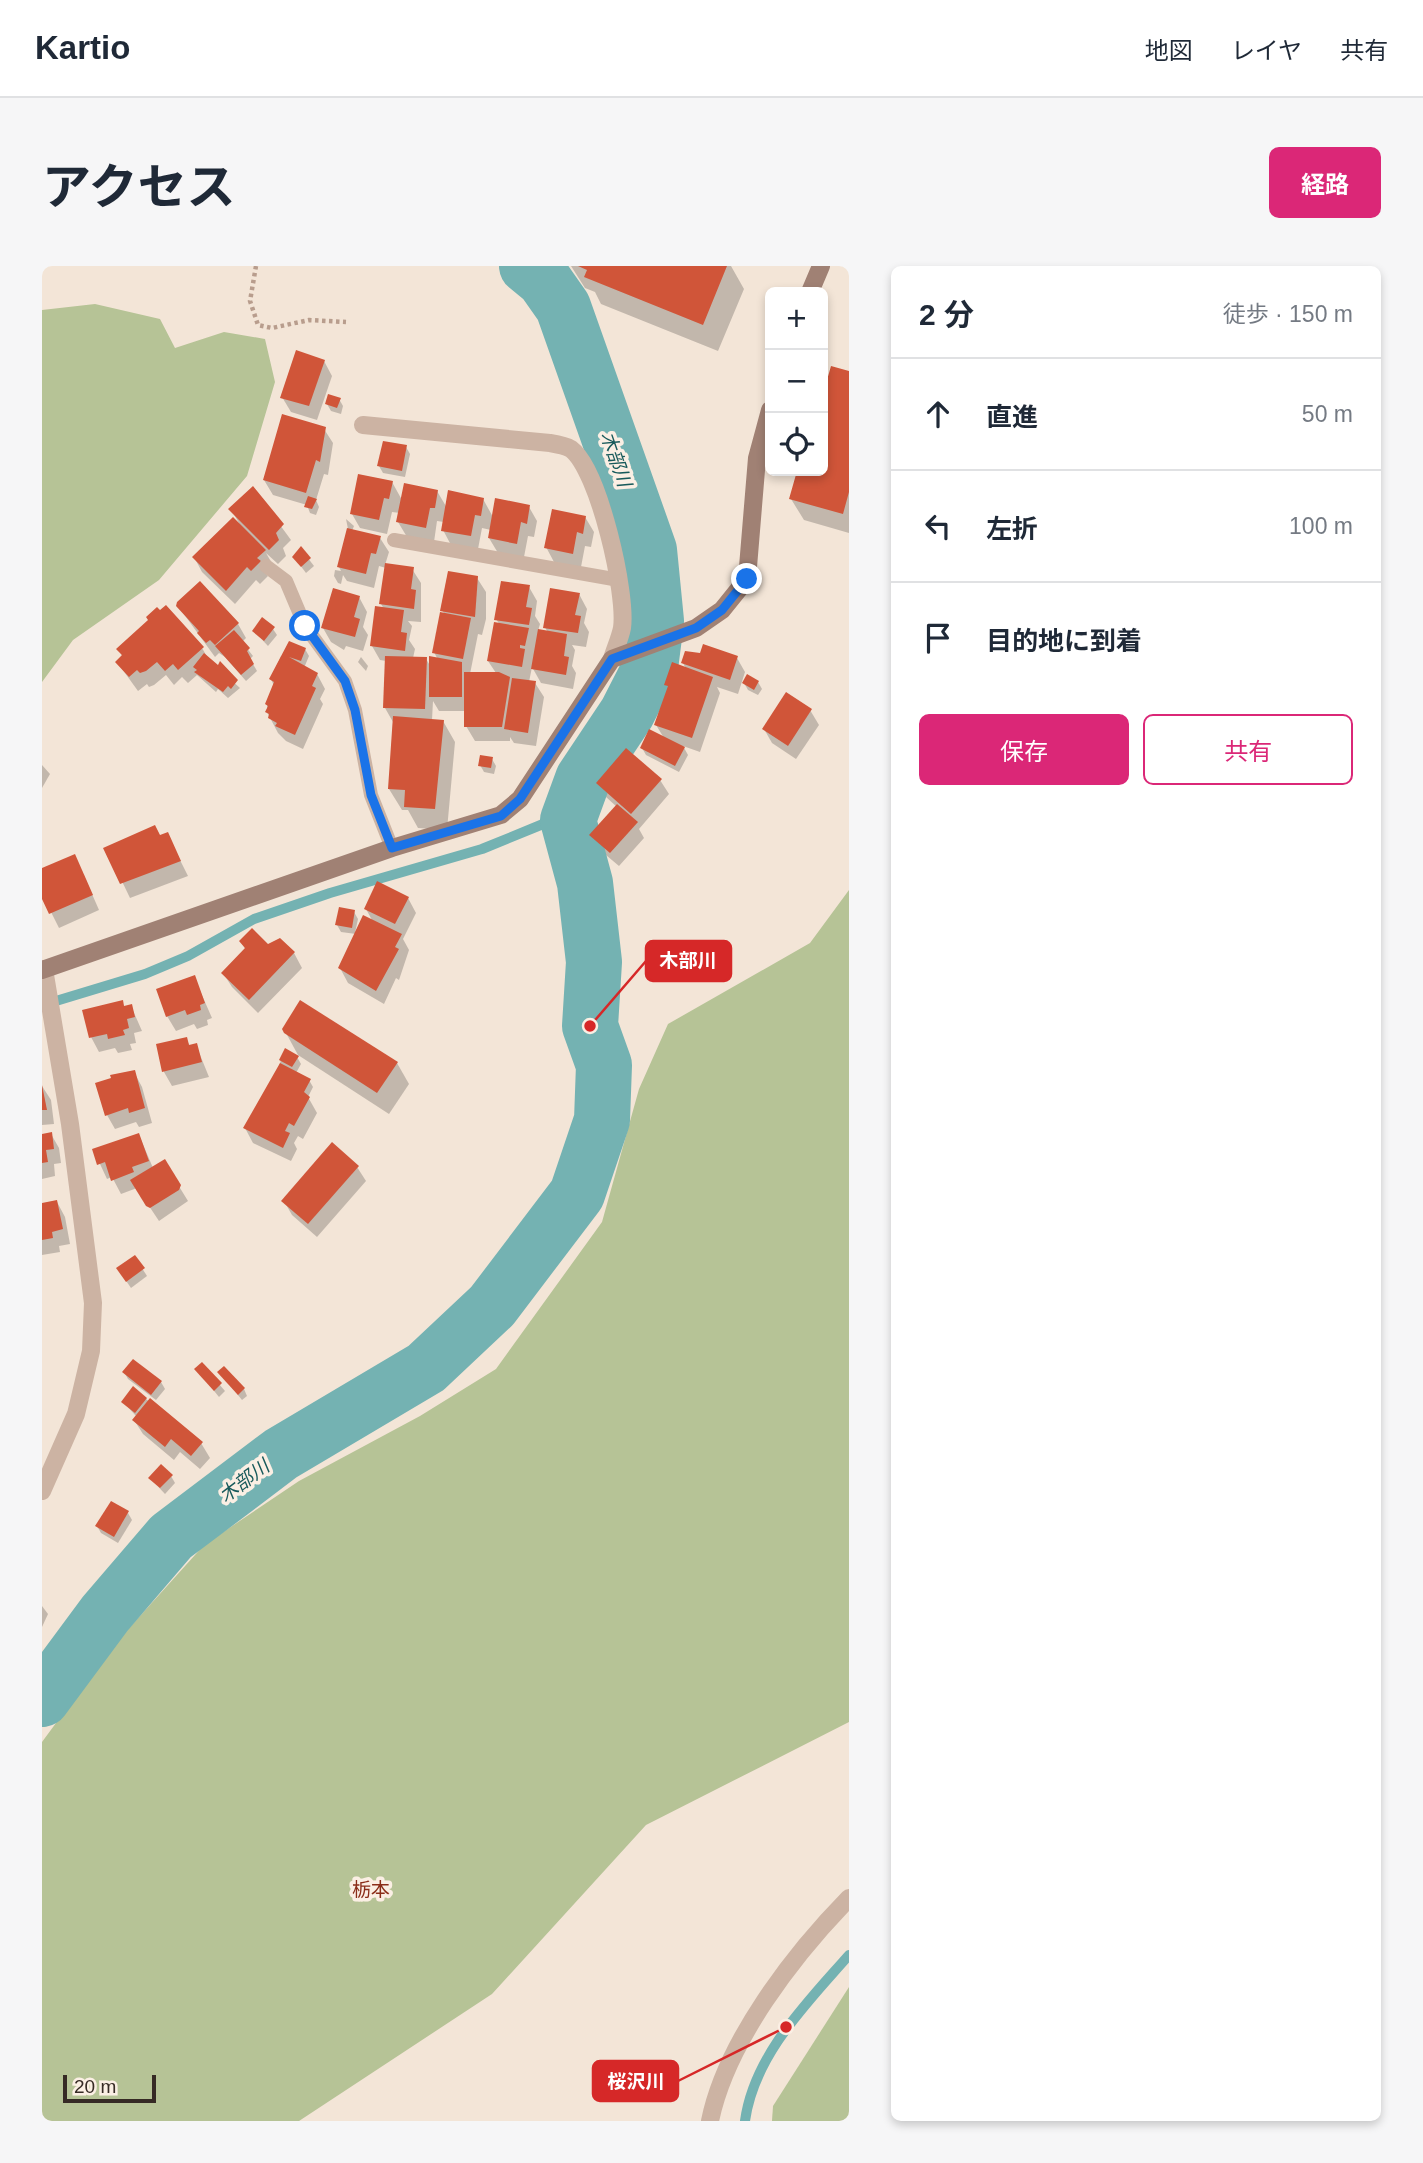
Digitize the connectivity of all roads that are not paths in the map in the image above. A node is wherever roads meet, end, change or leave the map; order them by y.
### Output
1 (821, 266) edge
2 (812, 287) edge
3 (769, 413) edge
4 (363, 425) dead end
5 (394, 540) dead end
6 (266, 566) dead end
7 (619, 580) junction
8 (612, 659) junction
9 (392, 848) junction
10 (43, 967) edge
11 (42, 1491) edge
12 (849, 1898) edge
13 (710, 2121) edge

1 - 2 street
3 - 8 street
4 - 7 street
5 - 7 lane
6 - 9 lane
7 - 8 street
8 - 9 street
9 - 10 street
10 - 11 street
12 - 13 street

